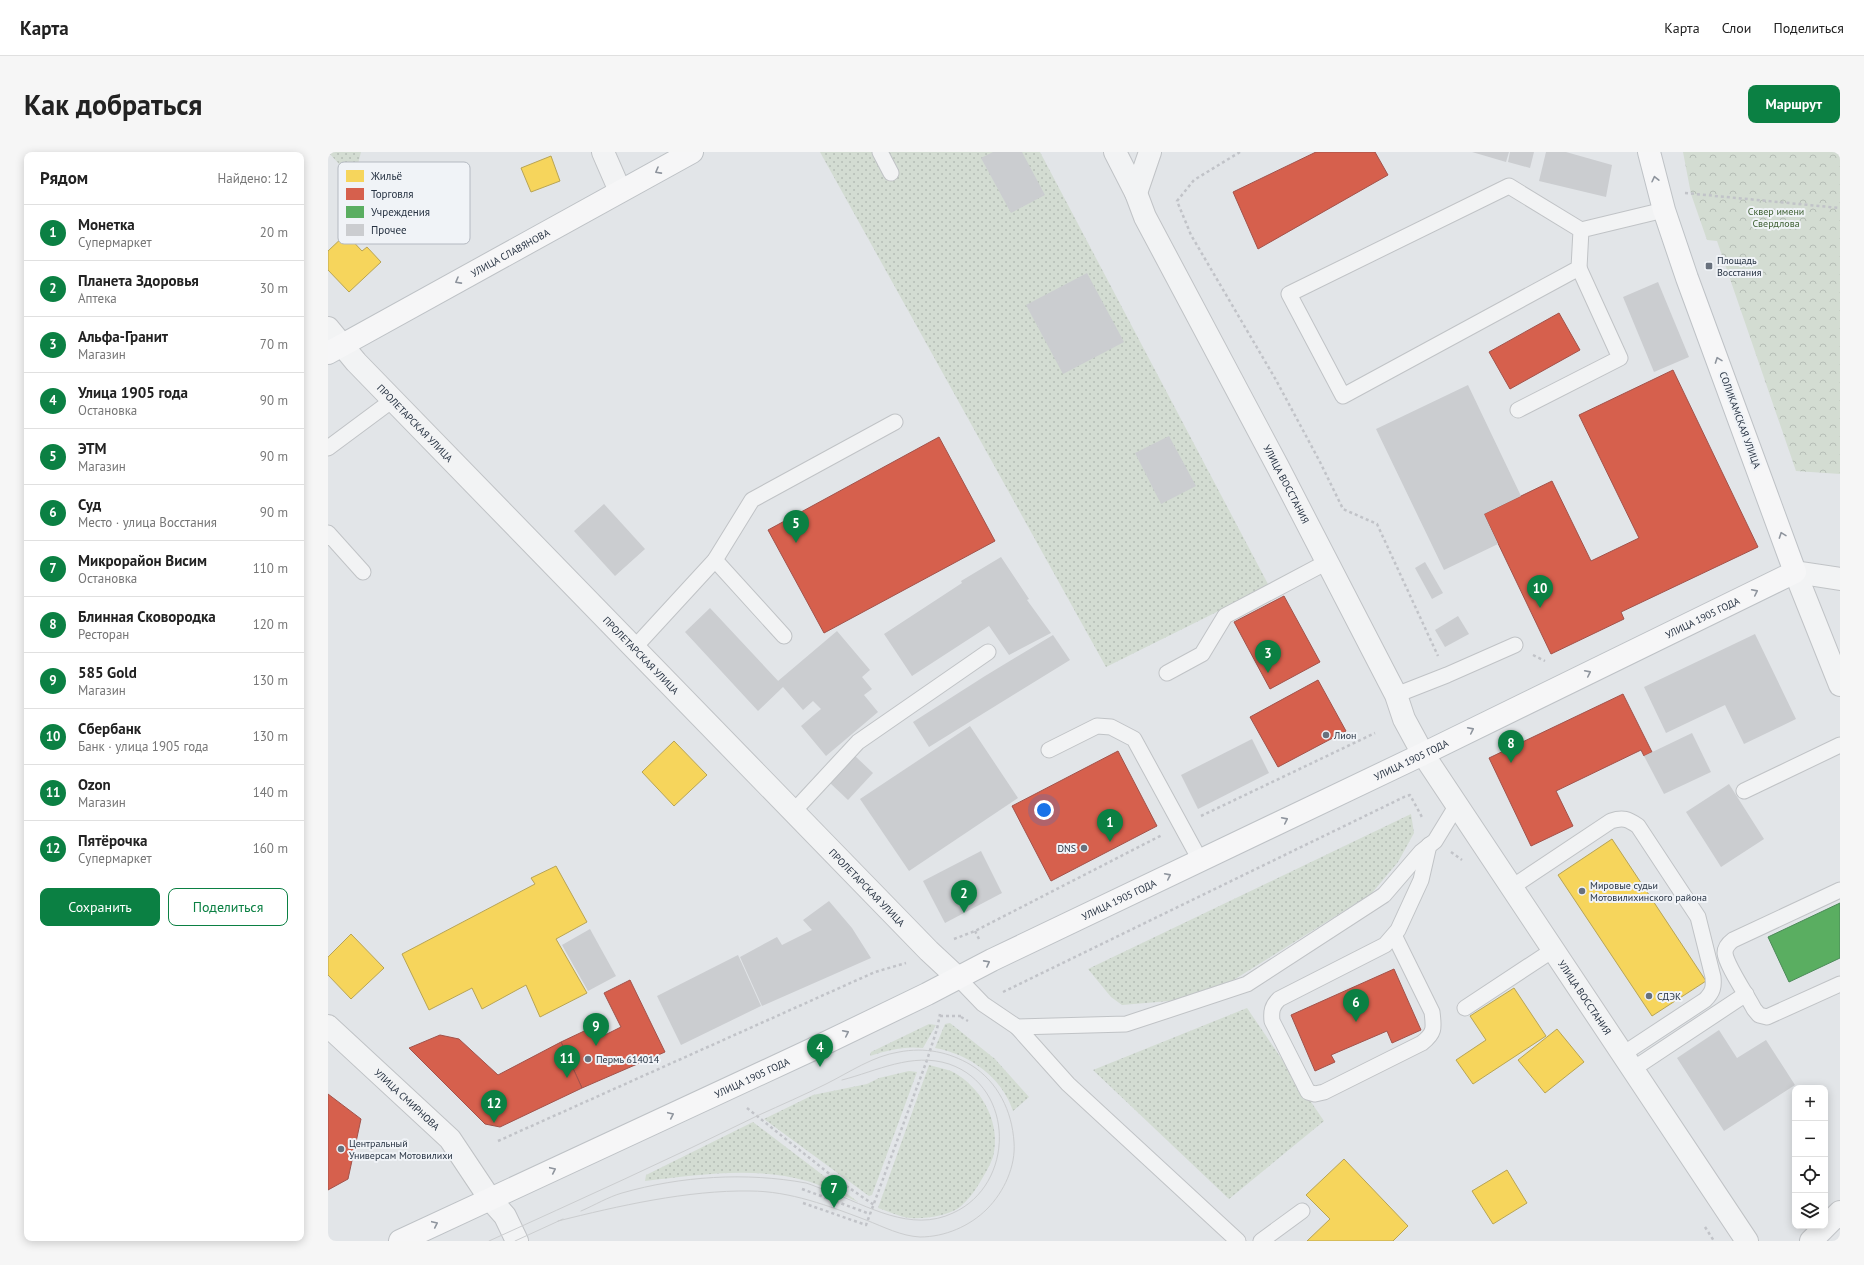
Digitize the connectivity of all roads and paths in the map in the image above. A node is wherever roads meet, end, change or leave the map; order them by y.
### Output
1 (604, 152) edge
2 (692, 152) edge
3 (880, 152) edge
4 (1115, 152) edge
5 (1150, 152) edge
6 (1240, 152) edge
7 (1649, 152) edge
8 (891, 173) dead end
9 (620, 192) junction
10 (1136, 193) junction
11 (1661, 201) junction
12 (1840, 208) edge
13 (1581, 230) junction
14 (1579, 268) junction
15 (328, 328) edge
16 (335, 350) edge
17 (394, 399) junction
18 (1518, 410) dead end
19 (895, 422) dead end
20 (328, 448) edge
21 (328, 533) edge
22 (715, 560) junction
23 (1327, 562) junction
24 (363, 572) dead end
25 (1795, 572) junction
26 (1840, 579) edge
27 (784, 636) dead end
28 (1515, 645) dead end
29 (635, 647) junction
30 (988, 652) dead end
31 (1167, 673) dead end
32 (1447, 676) junction
33 (1840, 685) edge
34 (1396, 695) junction
35 (1840, 745) edge
36 (1049, 750) dead end
37 (1423, 754) junction
38 (1744, 791) dead end
39 (1457, 805) junction
40 (794, 811) junction
41 (1432, 843) junction
42 (1200, 860) junction
43 (1467, 864) dead end
44 (1512, 887) junction
45 (1840, 890) edge
46 (1394, 935) junction
47 (954, 939) dead end
48 (979, 939) dead end
49 (1553, 950) junction
50 (907, 962) dead end
51 (958, 978) junction
52 (1007, 984) dead end
53 (1840, 984) edge
54 (1009, 988) junction
55 (1003, 992) dead end
56 (1746, 994) junction
57 (1465, 1008) dead end
58 (941, 1016) dead end
59 (328, 1026) edge
60 (1017, 1027) junction
61 (1628, 1062) junction
62 (745, 1106) dead end
63 (498, 1141) dead end
64 (802, 1189) dead end
65 (490, 1198) junction
66 (804, 1202) dead end
67 (874, 1205) junction
68 (1302, 1210) dead end
69 (1840, 1212) edge
70 (870, 1214) junction
71 (1702, 1222) dead end
72 (400, 1241) edge
73 (518, 1241) edge
74 (1238, 1241) edge
75 (1261, 1241) edge
76 (1714, 1241) edge
77 (1747, 1241) edge
78 (1811, 1241) edge

1 - 9 street
2 -> 9 main road, УЛИЦА СЛАВЯНОВА
3 - 8 lane
4 - 10 street
5 - 10 street
6 - 32 path
11 -> 7 main road, СОЛИКАМСКАЯ УЛИЦА
9 -> 16 main road, УЛИЦА СЛАВЯНОВА
10 - 23 street, УЛИЦА ВОССТАНИЯ
11 - 12 path
11 - 13 lane
25 -> 11 main road, СОЛИКАМСКАЯ УЛИЦА
13 - 14 lane
13 - 14 lane
14 - 18 lane
15 - 16 street, ПРОЛЕТАРСКАЯ УЛИЦА
16 - 17 street, ПРОЛЕТАРСКАЯ УЛИЦА
17 - 20 lane
17 - 29 street, ПРОЛЕТАРСКАЯ УЛИЦА
19 - 22 lane
21 - 24 lane
22 - 27 lane
22 - 29 lane
23 - 31 lane
23 - 34 street, УЛИЦА ВОССТАНИЯ
25 - 26 street
25 - 33 street, СОЛИКАМСКАЯ УЛИЦА
37 -> 25 main road, УЛИЦА 1905 ГОДА
28 - 32 lane
29 - 40 street, ПРОЛЕТАРСКАЯ УЛИЦА
30 - 40 lane
32 - 34 lane
34 - 37 street, УЛИЦА ВОССТАНИЯ
35 - 38 lane
36 - 42 lane
37 - 39 street, УЛИЦА ВОССТАНИЯ
42 -> 37 main road, УЛИЦА 1905 ГОДА
39 - 41 lane
39 - 44 street, УЛИЦА ВОССТАНИЯ
40 - 51 street, ПРОЛЕТАРСКАЯ УЛИЦА
41 - 43 path
41 - 46 lane
41 - 54 path
41 - 60 lane
51 -> 42 main road, УЛИЦА 1905 ГОДА
44 - 49 street, УЛИЦА ВОССТАНИЯ
44 - 61 lane
45 - 56 lane
46 - 46 lane
47 - 48 path
49 - 57 lane
49 - 61 street, УЛИЦА ВОССТАНИЯ
50 - 63 path
51 - 60 lane
65 -> 51 main road, УЛИЦА 1905 ГОДА
52 - 54 path
53 - 56 lane
54 - 55 path
56 - 61 lane
58 - 67 path
59 - 65 street, УЛИЦА СМИРНОВА
60 - 74 lane
61 - 77 street, УЛИЦА ВОССТАНИЯ
62 - 67 path
64 - 70 path
72 -> 65 main road, УЛИЦА 1905 ГОДА
65 - 73 street, УЛИЦА СМИРНОВА
66 - 70 path
67 - 70 path
68 - 75 lane
69 - 78 street
71 - 76 path

